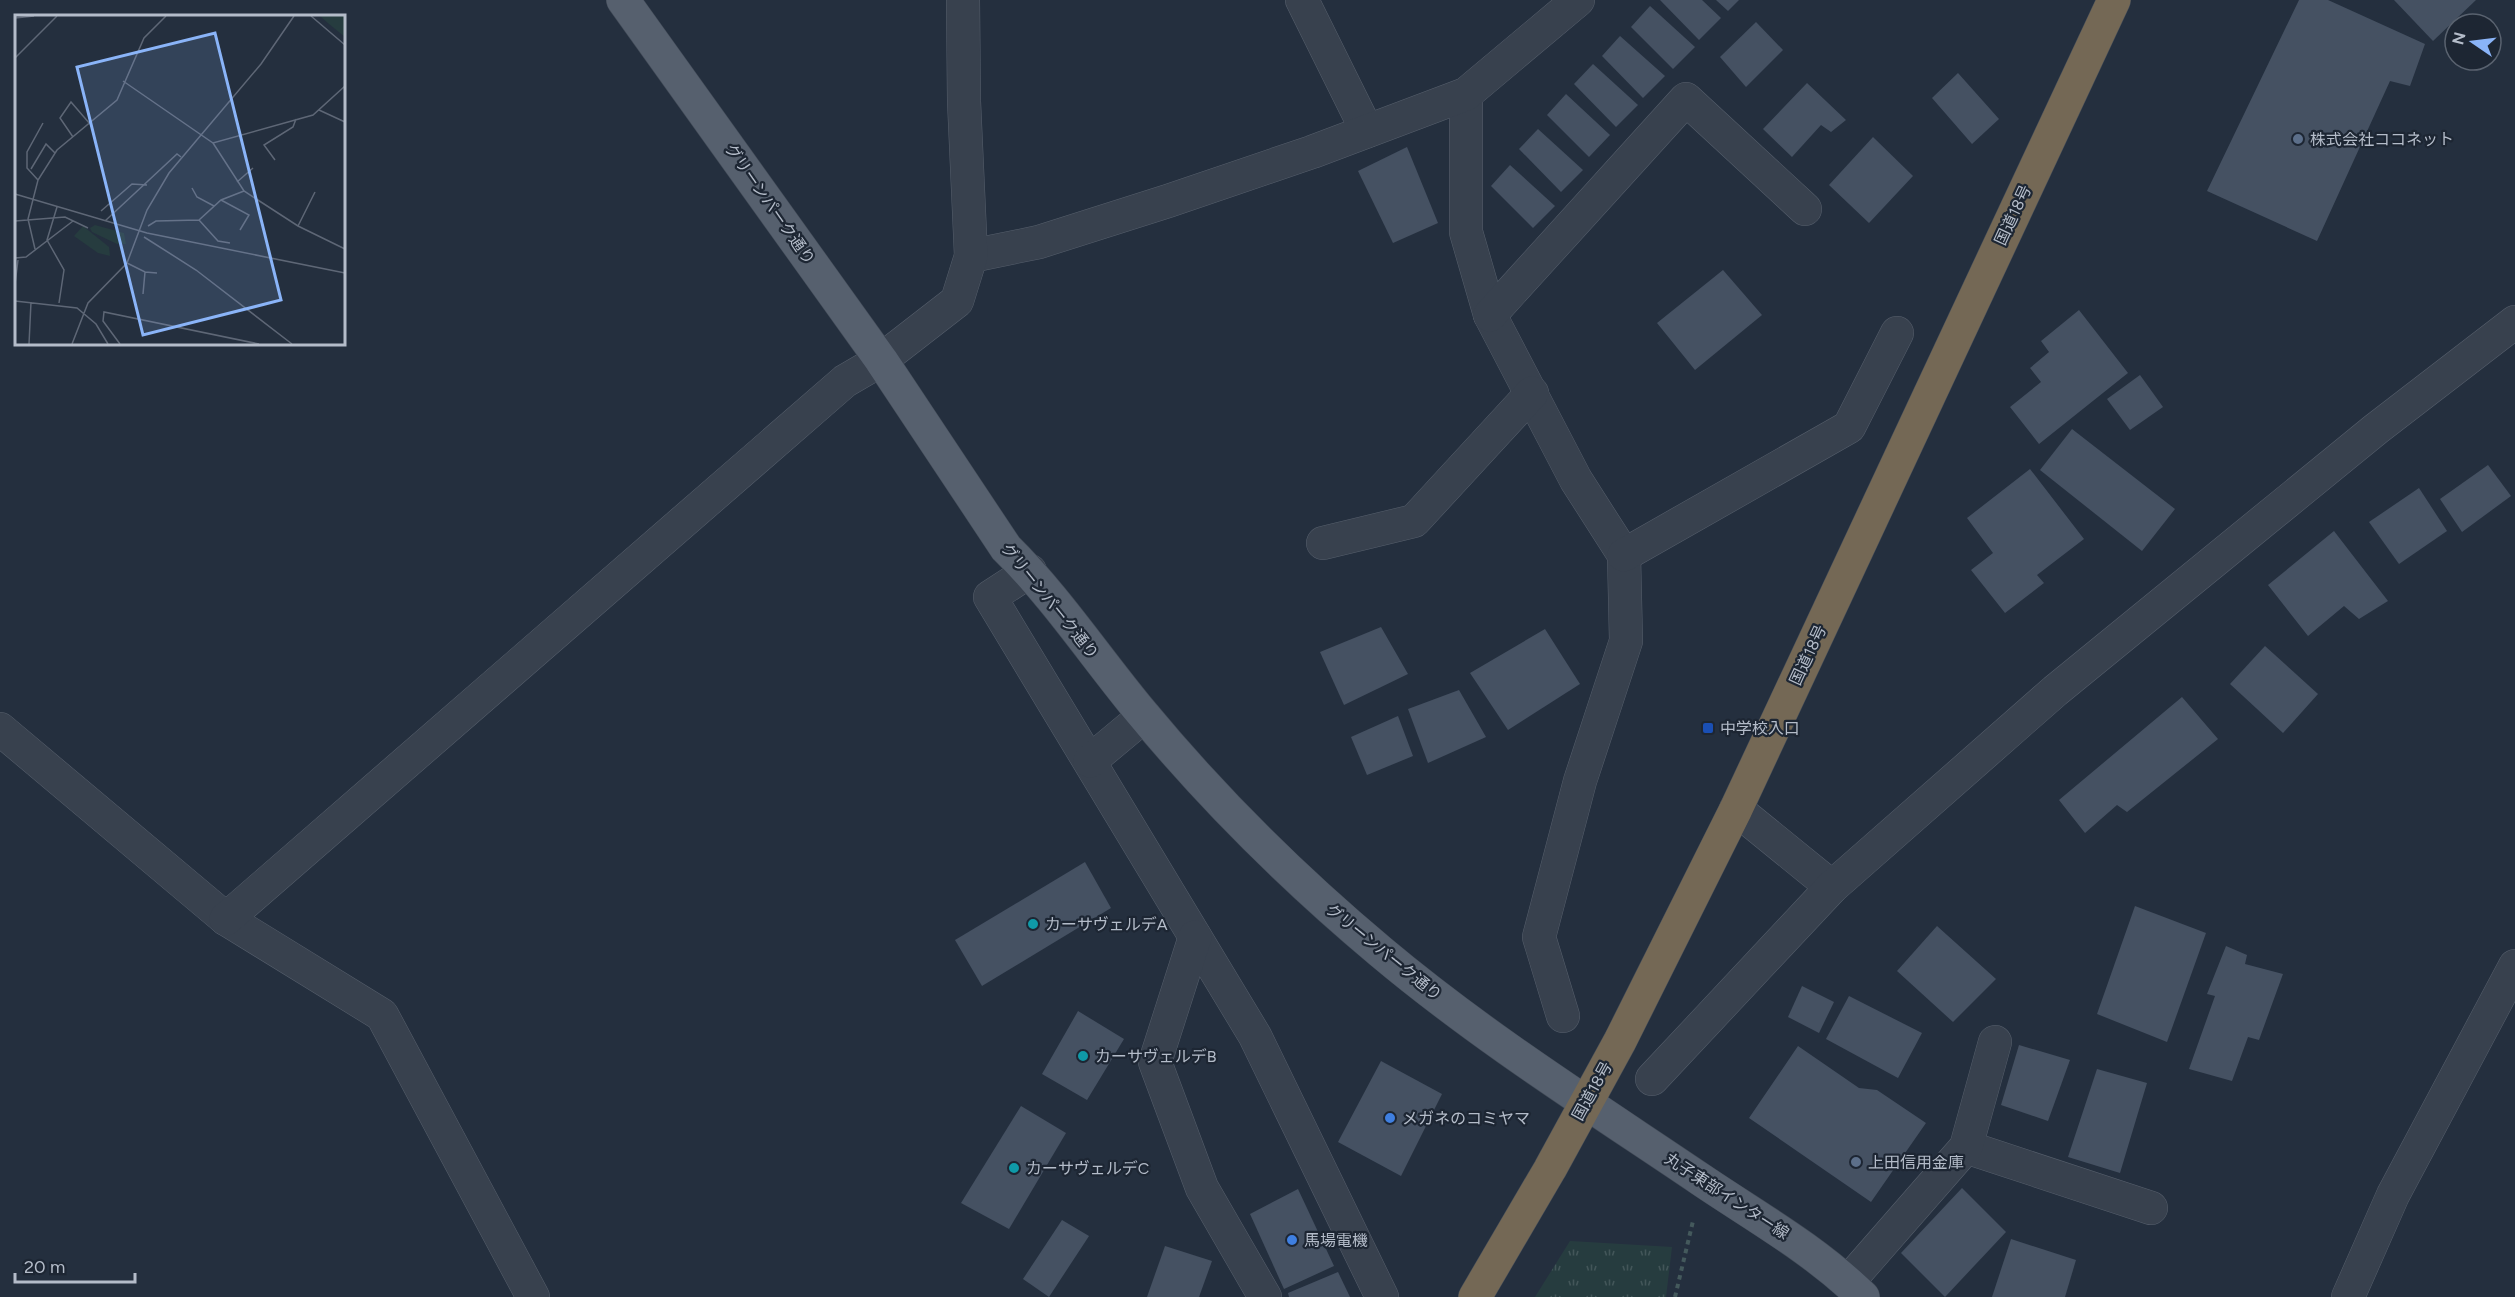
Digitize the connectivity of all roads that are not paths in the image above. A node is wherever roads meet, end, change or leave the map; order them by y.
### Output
1 (623, 0) edge
2 (963, 0) edge
3 (1302, 0) edge
4 (1578, 0) edge
5 (2114, 0) edge
6 (1466, 94) junction
7 (1367, 131) junction
8 (1805, 209) dead end
9 (971, 256) junction
10 (1490, 315) junction
11 (2515, 322) edge
12 (1897, 333) dead end
13 (881, 360) junction
14 (1532, 393) junction
15 (1323, 543) dead end
16 (1624, 555) junction
17 (1030, 571) junction
18 (1144, 716) junction
19 (0, 729) edge
20 (1090, 761) junction
21 (1736, 808) junction
22 (1832, 887) junction
23 (226, 919) junction
24 (1195, 937) junction
25 (2515, 966) edge
26 (1563, 1016) dead end
27 (1995, 1042) dead end
28 (1652, 1079) dead end
29 (1585, 1102) junction
30 (1966, 1147) junction
31 (2151, 1208) dead end
32 (1855, 1290) edge
33 (533, 1297) edge
34 (1265, 1297) edge
35 (1382, 1297) edge
36 (1475, 1297) edge
37 (2348, 1297) edge

1 - 13 main road, グリーンパーク通り
2 - 9 street
3 - 7 street
4 - 6 street
5 - 21 highway, 国道18号
6 - 7 street
6 - 10 street
7 - 9 street
8 - 10 street
9 - 13 street
10 - 14 street
11 - 22 street
12 - 16 street
13 - 17 main road, グリーンパーク通り
13 - 23 street
14 - 15 street
14 - 16 street
16 - 26 street
17 - 18 main road, グリーンパーク通り
17 - 20 street
18 - 20 street
18 - 29 main road, グリーンパーク通り
19 - 23 street
20 - 24 street
21 - 22 street
21 - 29 highway, 国道18号
22 - 28 street
23 - 33 street
24 - 34 street
24 - 35 street
25 - 37 street
27 - 30 street
29 - 32 main road, 丸子東部インター線
29 - 36 highway, 国道18号
30 - 31 street
30 - 32 street

